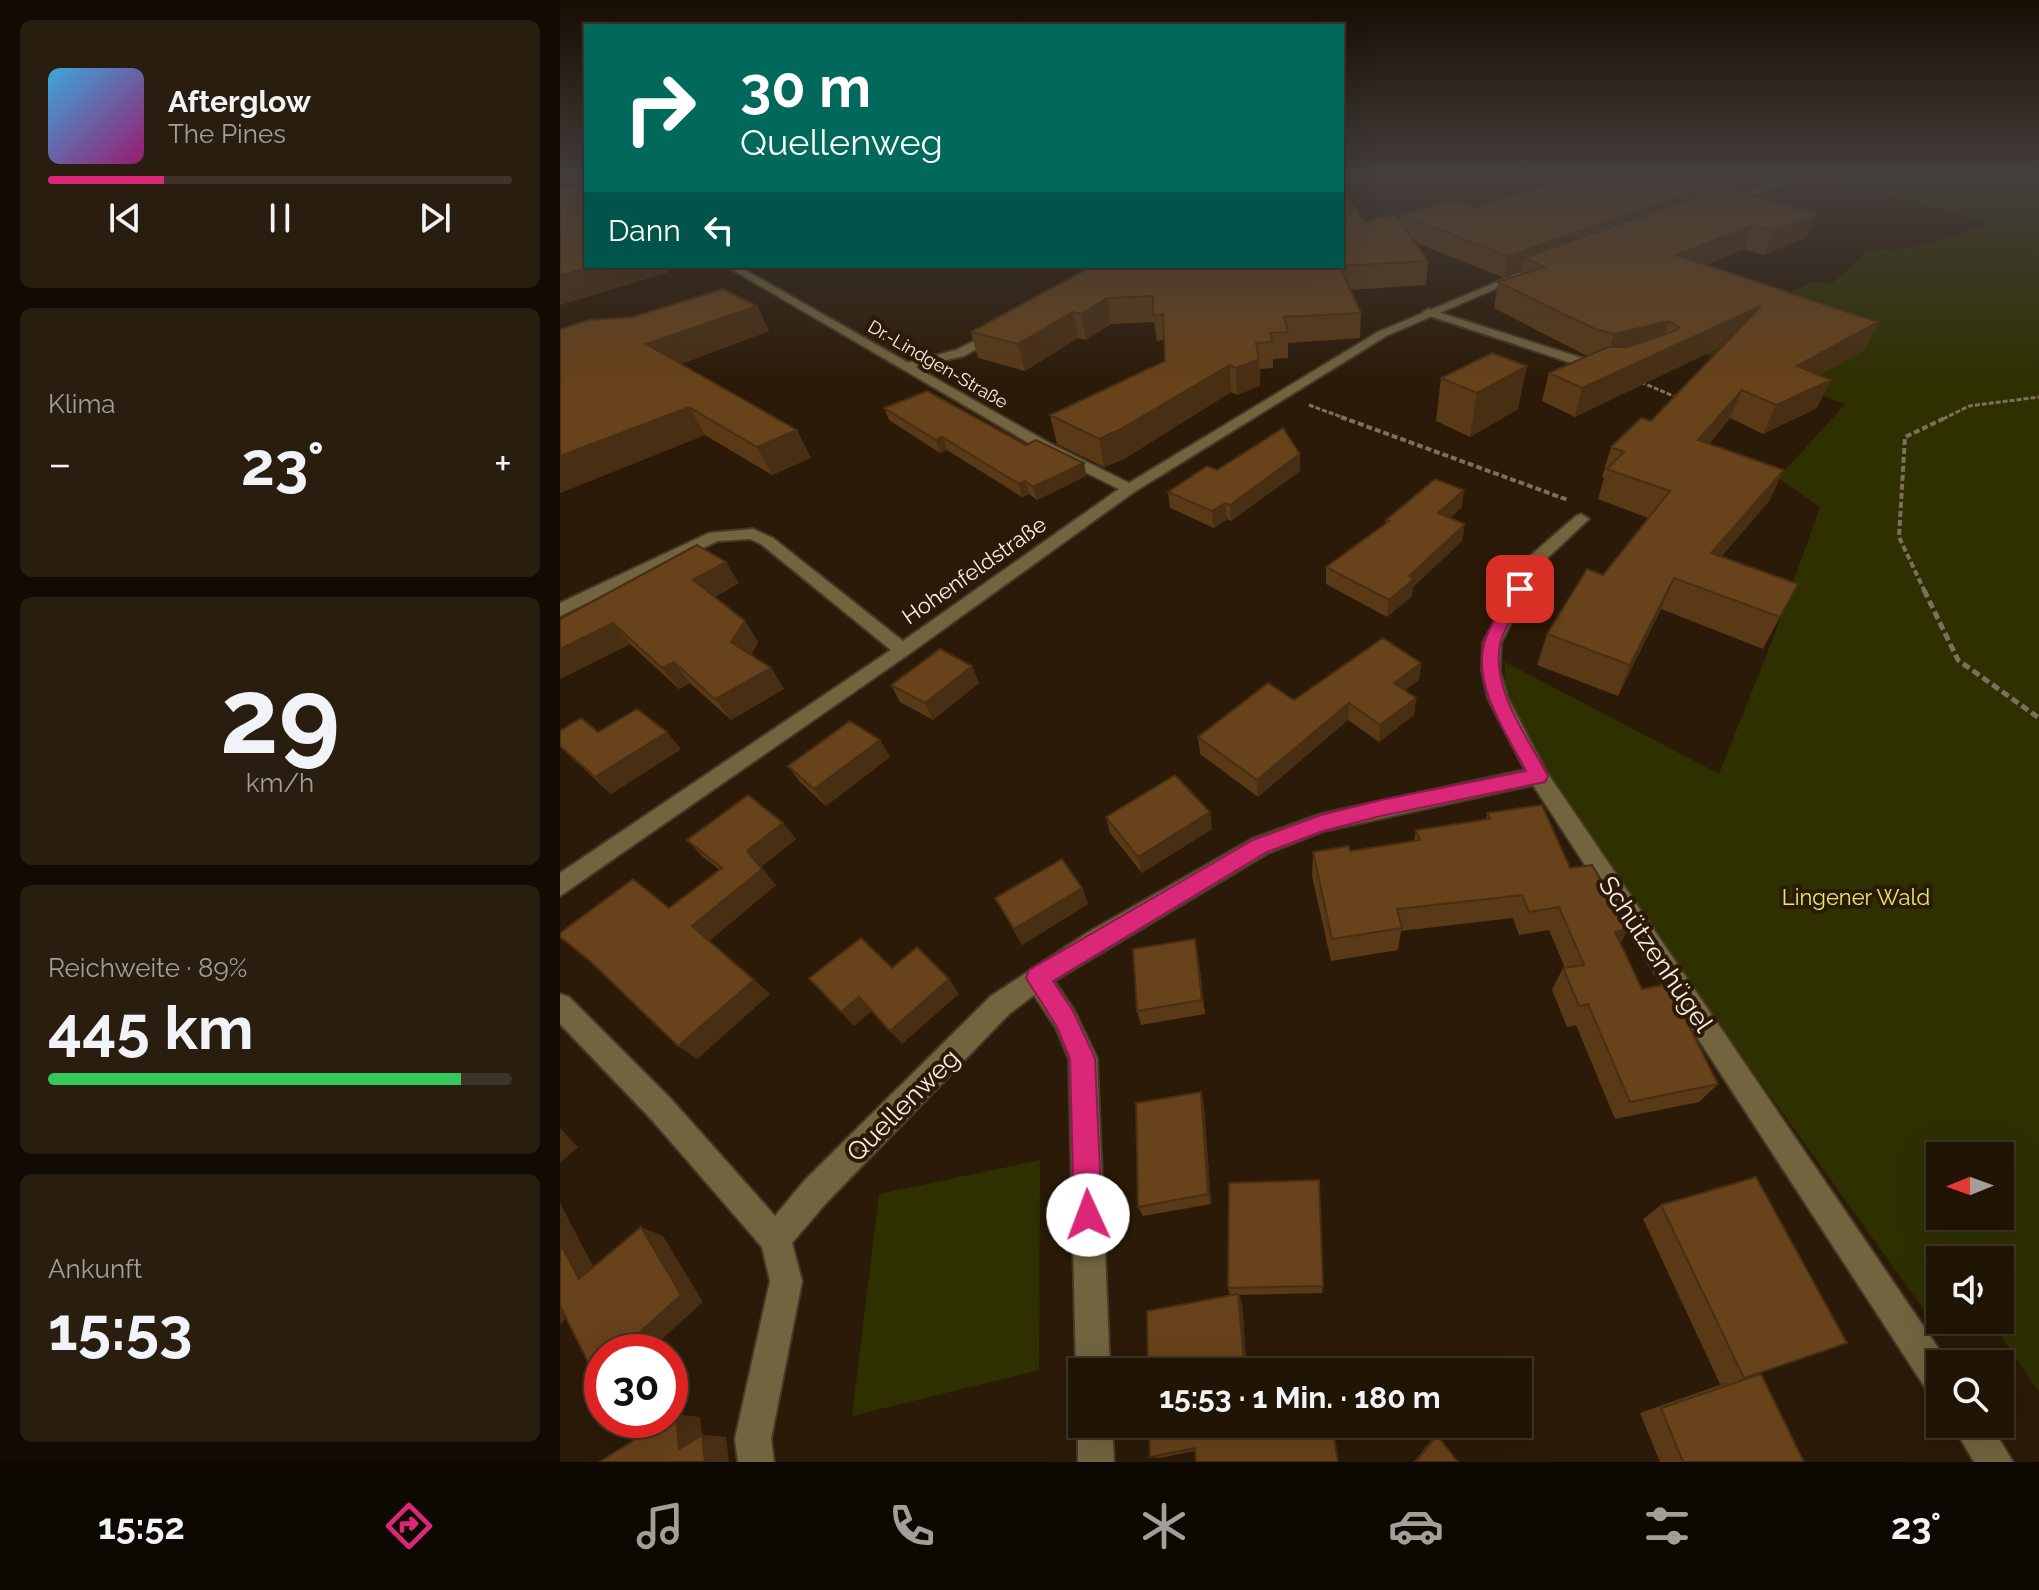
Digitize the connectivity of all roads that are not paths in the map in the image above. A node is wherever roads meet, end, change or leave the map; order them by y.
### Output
1 (735, 268) edge
2 (1540, 269) edge
3 (1428, 312) junction
4 (1010, 325) edge
5 (905, 365) junction
6 (1615, 369) edge
7 (1129, 489) junction
8 (1575, 510) road end
9 (560, 610) edge
10 (903, 650) junction
11 (1538, 776) junction
12 (560, 886) edge
13 (1037, 978) junction
14 (560, 1006) edge
15 (775, 1239) junction
16 (1093, 1358) edge
17 (1926, 1359) edge
18 (1095, 1438) edge
19 (1979, 1438) edge
20 (756, 1462) edge
21 (1096, 1462) edge
22 (1995, 1462) edge

1 - 5 street, Dr.-Lindgen-Straße
2 - 3 street, Hohenfeldstraße
3 - 6 street
3 - 7 street, Hohenfeldstraße
4 - 5 street
5 - 7 street, Dr.-Lindgen-Straße
7 - 10 street, Hohenfeldstraße
8 - 11 street, Schützenhügel
9 - 10 street
10 - 12 street, Hohenfeldstraße
11 - 13 street, Quellenweg
11 - 17 street, Schützenhügel
13 - 15 street, Quellenweg
13 - 16 street
14 - 15 street
15 - 20 street
18 - 21 street
19 - 22 street

